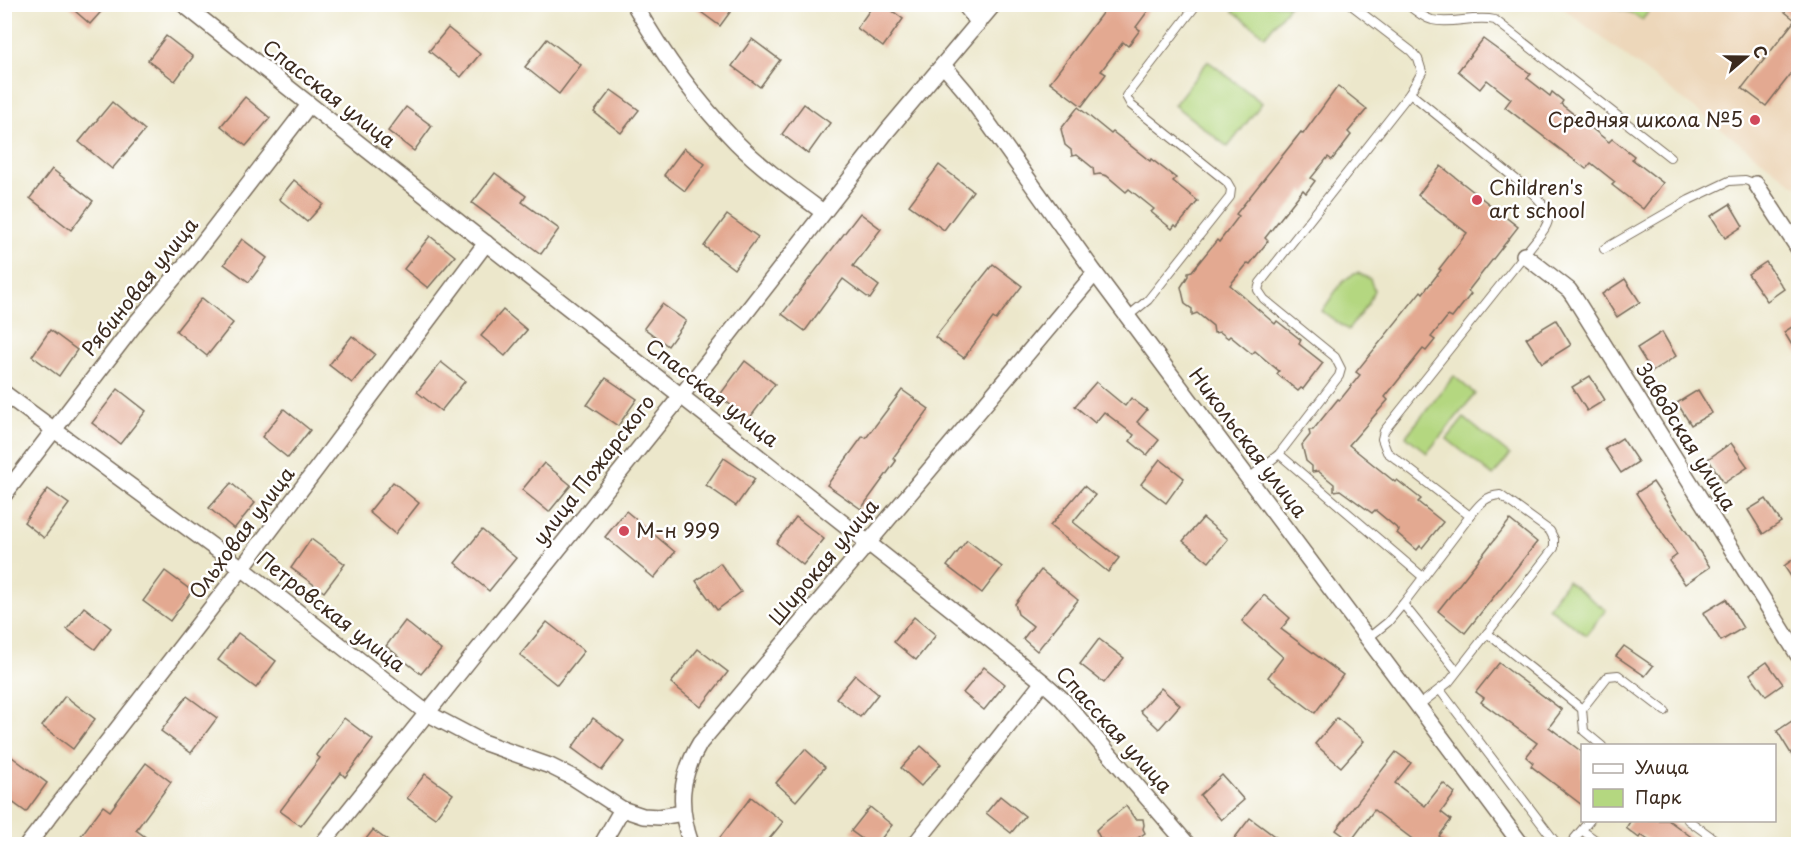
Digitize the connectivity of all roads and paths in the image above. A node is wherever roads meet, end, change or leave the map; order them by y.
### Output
1 (183, 4) edge
2 (634, 4) edge
3 (964, 4) edge
4 (994, 4) edge
5 (1197, 4) edge
6 (1350, 4) edge
7 (1407, 4) edge
8 (979, 23) junction
9 (943, 65) junction
10 (1410, 93) junction
11 (309, 105) junction
12 (1670, 157) dead end
13 (1756, 184) joint
14 (823, 212) junction
15 (1797, 242) edge
16 (486, 243) junction
17 (1604, 249) dead end
18 (1524, 254) junction
19 (1095, 273) junction
20 (1565, 288) dead end
21 (1128, 317) junction
22 (4, 393) edge
23 (681, 396) junction
24 (54, 430) junction
25 (1279, 454) junction
26 (1248, 479) junction
27 (4, 495) edge
28 (1470, 516) junction
29 (868, 541) junction
30 (242, 568) junction
31 (1423, 577) junction
32 (1403, 604) junction
33 (1487, 633) junction
34 (1367, 639) junction
35 (1798, 655) edge
36 (1456, 671) junction
37 (1043, 682) junction
38 (1440, 690) junction
39 (1418, 706) junction
40 (1582, 709) junction
41 (1665, 711) dead end
42 (427, 713) junction
43 (1600, 744) edge
44 (622, 810) junction
45 (683, 813) junction
46 (1589, 822) edge
47 (1691, 822) edge
48 (1583, 831) junction
49 (28, 844) edge
50 (322, 844) edge
51 (602, 844) edge
52 (691, 844) edge
53 (915, 844) edge
54 (1187, 844) edge
55 (1521, 844) edge
56 (1557, 844) edge
57 (1570, 844) edge
58 (1601, 844) edge
59 (1720, 844) edge

1 - 11 street, Спасская улица
2 - 14 street
3 - 8 street
4 - 8 street, улица Пожарского
5 - 21 lane
6 - 10 lane
7 - 12 lane
8 - 9 street, улица Пожарского
9 - 14 street, улица Пожарского
9 - 19 street, Никольская улица
10 - 18 lane
10 - 25 lane
11 - 16 street, Спасская улица
11 - 24 street, Рябиновая улица
13 - 15 street
13 - 17 lane
14 - 23 street, улица Пожарского
16 - 23 street, Спасская улица
16 - 30 street, Ольховая улица
18 - 20 lane
18 - 28 lane
18 - 35 street, Заводская улица
19 - 21 street, Никольская улица
19 - 29 street, Широкая улица
21 - 26 street, Никольская улица
22 - 24 street, Петровская улица
23 - 29 street, Спасская улица
23 - 42 street, улица Пожарского
24 - 27 street, Рябиновая улица
24 - 30 street, Петровская улица
25 - 26 lane
25 - 31 lane
26 - 34 street, Никольская улица
28 - 31 lane
28 - 33 lane
29 - 37 street, Спасская улица
29 - 45 street, Широкая улица
30 - 42 street, Петровская улица
30 - 49 street, Ольховая улица
31 - 32 lane
32 - 34 lane
32 - 36 lane
33 - 36 lane
33 - 40 lane
34 - 39 street, Никольская улица
36 - 38 lane
37 - 53 street
37 - 54 street, Спасская улица
38 - 39 lane
38 - 56 lane
39 - 55 street, Никольская улица
40 - 41 lane
40 - 43 lane
42 - 44 street, Петровская улица
42 - 50 street, улица Пожарского
44 - 45 street
44 - 51 street
45 - 52 street
46 - 48 lane
47 - 59 lane
48 - 57 lane
48 - 58 lane

